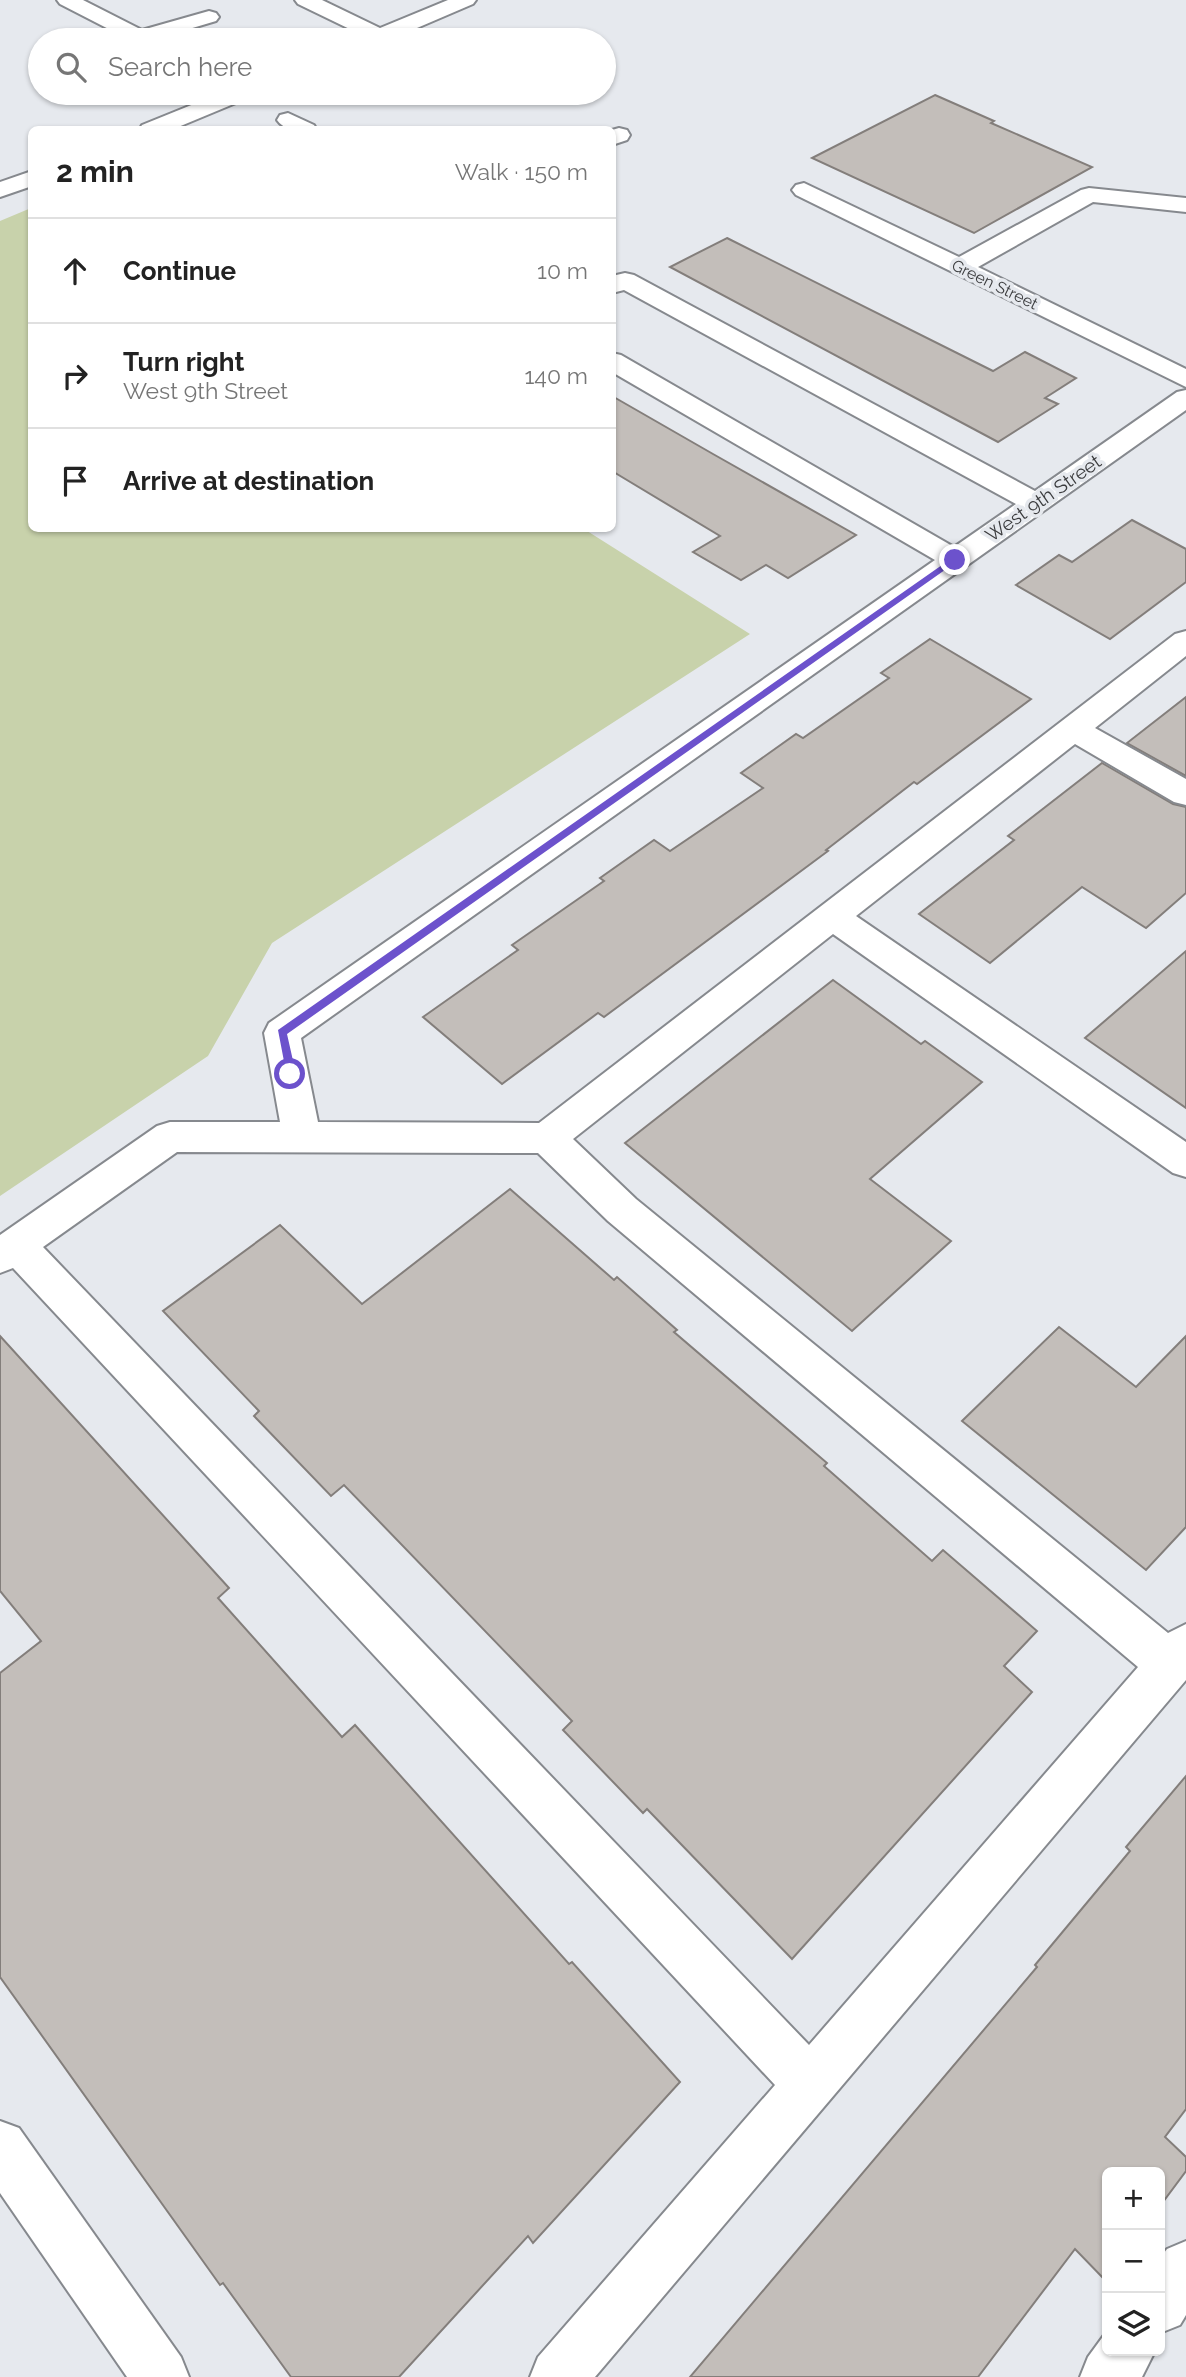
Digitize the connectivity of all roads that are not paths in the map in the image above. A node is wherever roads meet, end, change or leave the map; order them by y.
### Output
1 (67, 0) edge
2 (305, 0) edge
3 (467, 0) edge
4 (209, 17) dead end
5 (121, 28) edge
6 (170, 28) edge
7 (357, 28) edge
8 (399, 28) edge
9 (210, 105) edge
10 (159, 126) edge
11 (28, 180) edge
12 (0, 190) edge
13 (804, 190) dead end
14 (1186, 205) edge
15 (959, 267) junction
16 (616, 284) edge
17 (616, 363) edge
18 (1186, 379) edge
19 (1186, 398) edge
20 (1036, 503) junction
21 (955, 560) junction
22 (1186, 641) edge
23 (1073, 729) junction
24 (1186, 794) edge
25 (831, 916) junction
26 (302, 1137) junction
27 (547, 1138) junction
28 (1186, 1162) edge
29 (8, 1250) edge
30 (1178, 1655) edge
31 (810, 2084) junction
32 (0, 2147) edge
33 (1186, 2268) edge
34 (1165, 2298) edge
35 (1123, 2356) edge
36 (161, 2377) edge
37 (558, 2377) edge
38 (1108, 2377) edge

1 - 5 street
2 - 7 street
3 - 8 street
4 - 6 street
9 - 10 street
11 - 12 street
13 - 15 street, Green Street
14 - 15 street
15 - 18 street, Green Street
16 - 20 street
17 - 21 street
19 - 20 street, West 9th Street
20 - 21 street, West 9th Street
21 - 26 street, West 9th Street
22 - 23 street
23 - 24 street
23 - 25 street
25 - 27 street
25 - 28 street
26 - 27 street
26 - 29 street
27 - 30 street
29 - 31 street
30 - 31 street
31 - 37 street
32 - 36 street
33 - 34 street
35 - 38 street

